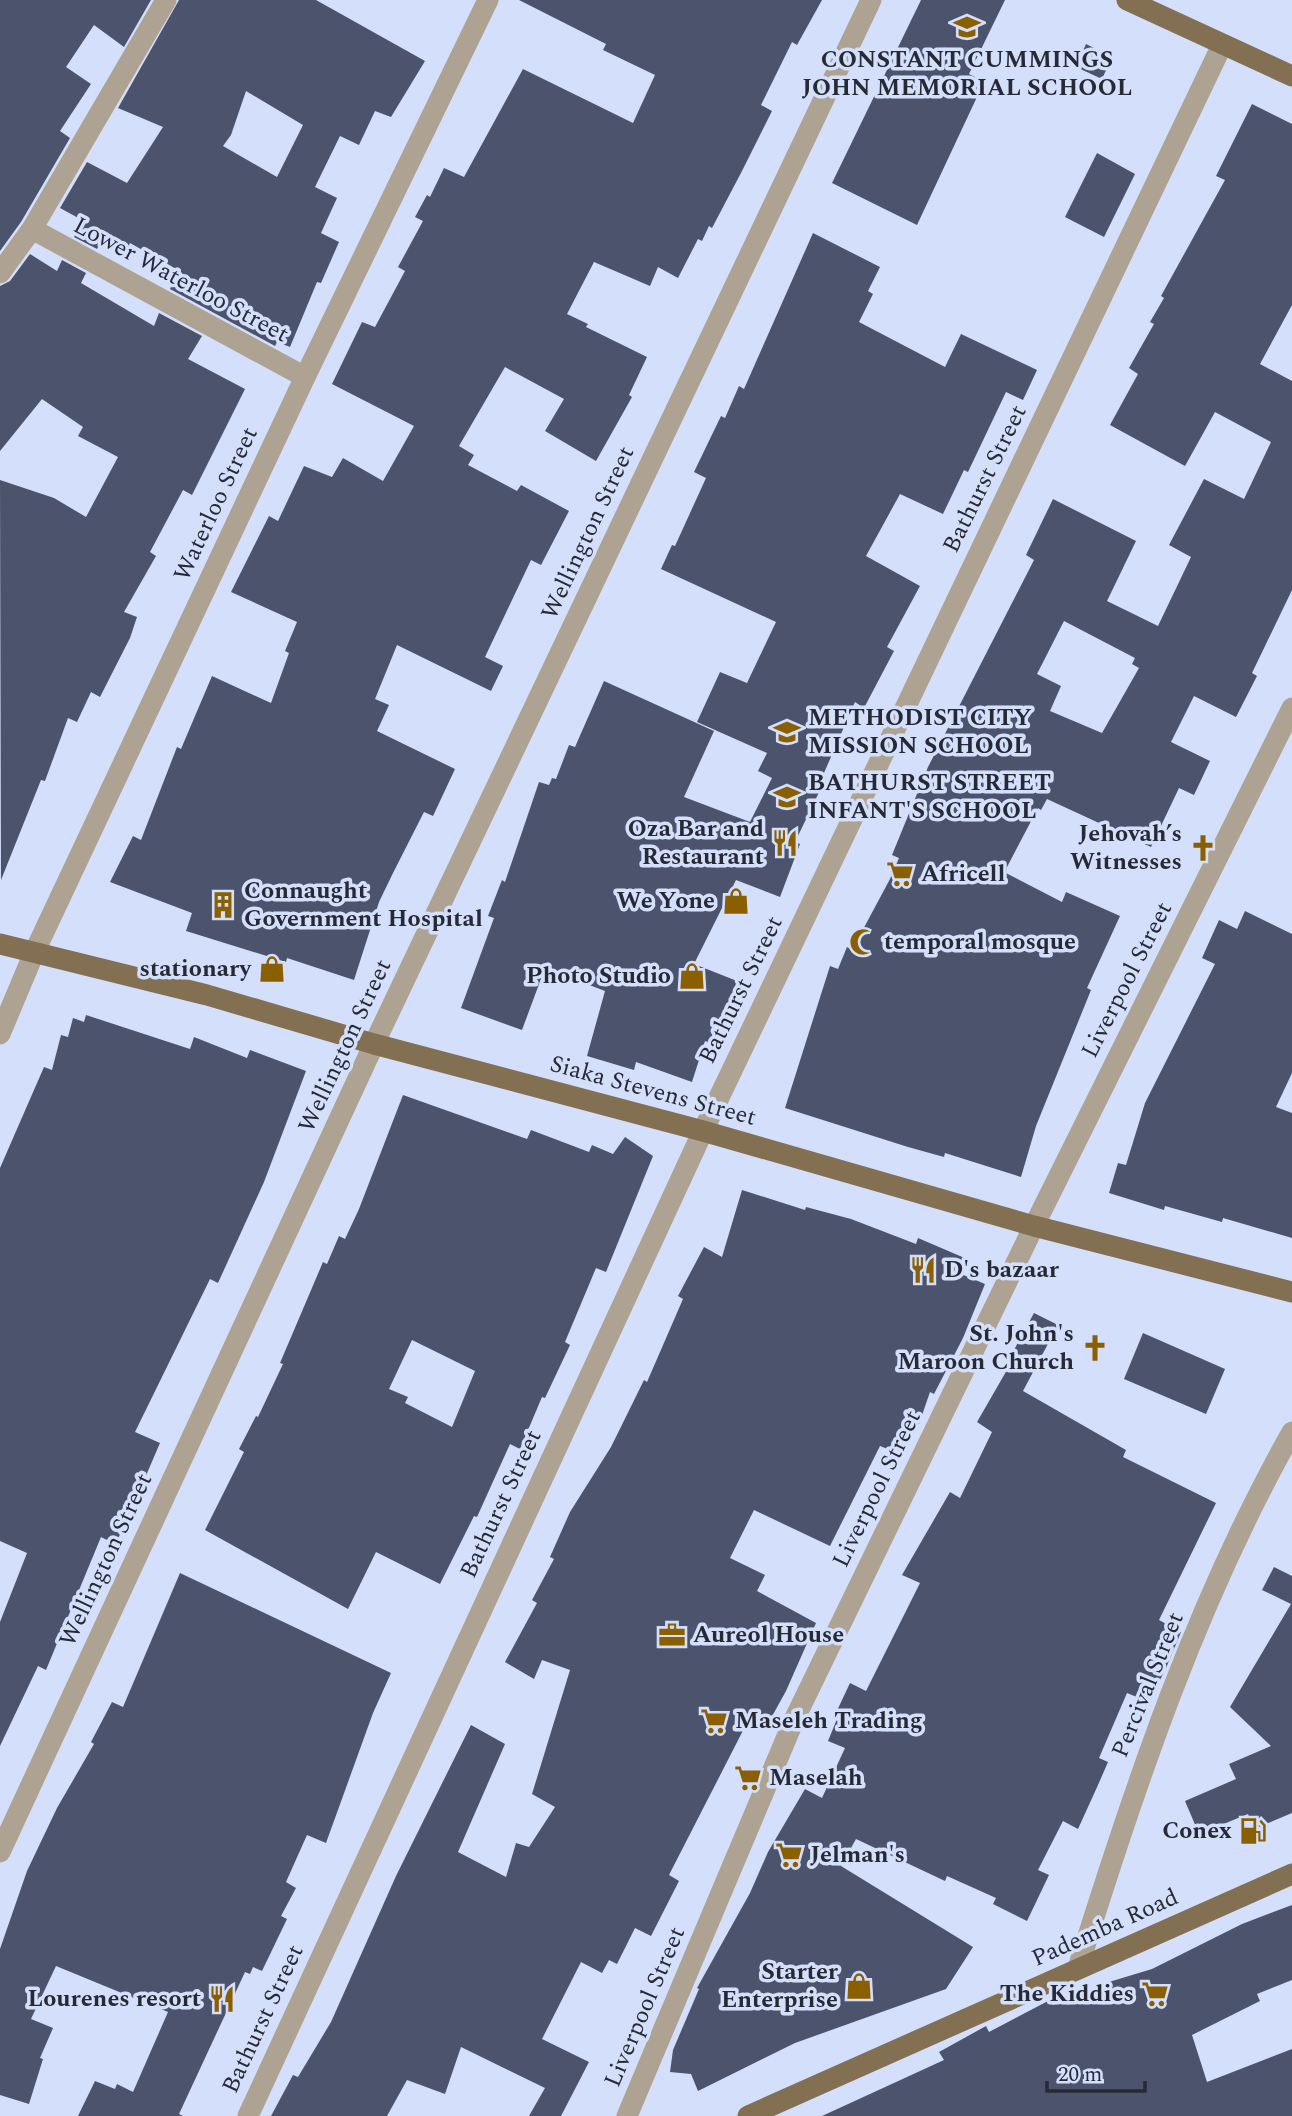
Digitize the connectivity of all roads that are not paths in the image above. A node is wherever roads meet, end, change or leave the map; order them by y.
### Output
1 (166, 0) edge
2 (488, 0) edge
3 (871, 0) edge
4 (1127, 0) edge
5 (1222, 45) junction
6 (1292, 76) edge
7 (32, 229) junction
8 (0, 273) edge
9 (305, 377) junction
10 (1292, 708) edge
11 (0, 944) edge
12 (34, 953) junction
13 (0, 1034) edge
14 (374, 1044) junction
15 (703, 1131) junction
16 (1034, 1226) junction
17 (1292, 1292) edge
18 (1292, 1432) edge
19 (0, 1852) edge
20 (1292, 1874) edge
21 (1079, 1968) junction
22 (248, 2116) edge
23 (627, 2116) edge
24 (748, 2116) edge

1 - 7 street
2 - 9 street, Waterloo Street
3 - 14 street, Wellington Street
4 - 5 main road
5 - 6 main road
5 - 15 street, Bathurst Street
7 - 8 street
7 - 9 street, Lower Waterloo Street
9 - 12 street, Waterloo Street
10 - 16 street, Liverpool Street
11 - 12 main road, Siaka Stevens Street
12 - 13 street, Waterloo Street
12 - 14 main road, Siaka Stevens Street
14 - 15 main road, Siaka Stevens Street
14 - 19 street, Wellington Street
15 - 16 main road, Siaka Stevens Street
15 - 22 street, Bathurst Street
16 - 17 main road, Siaka Stevens Street
16 - 23 street, Liverpool Street
18 - 21 street, Percival Street
20 - 21 main road, Pademba Road
21 - 24 main road, Pademba Road

